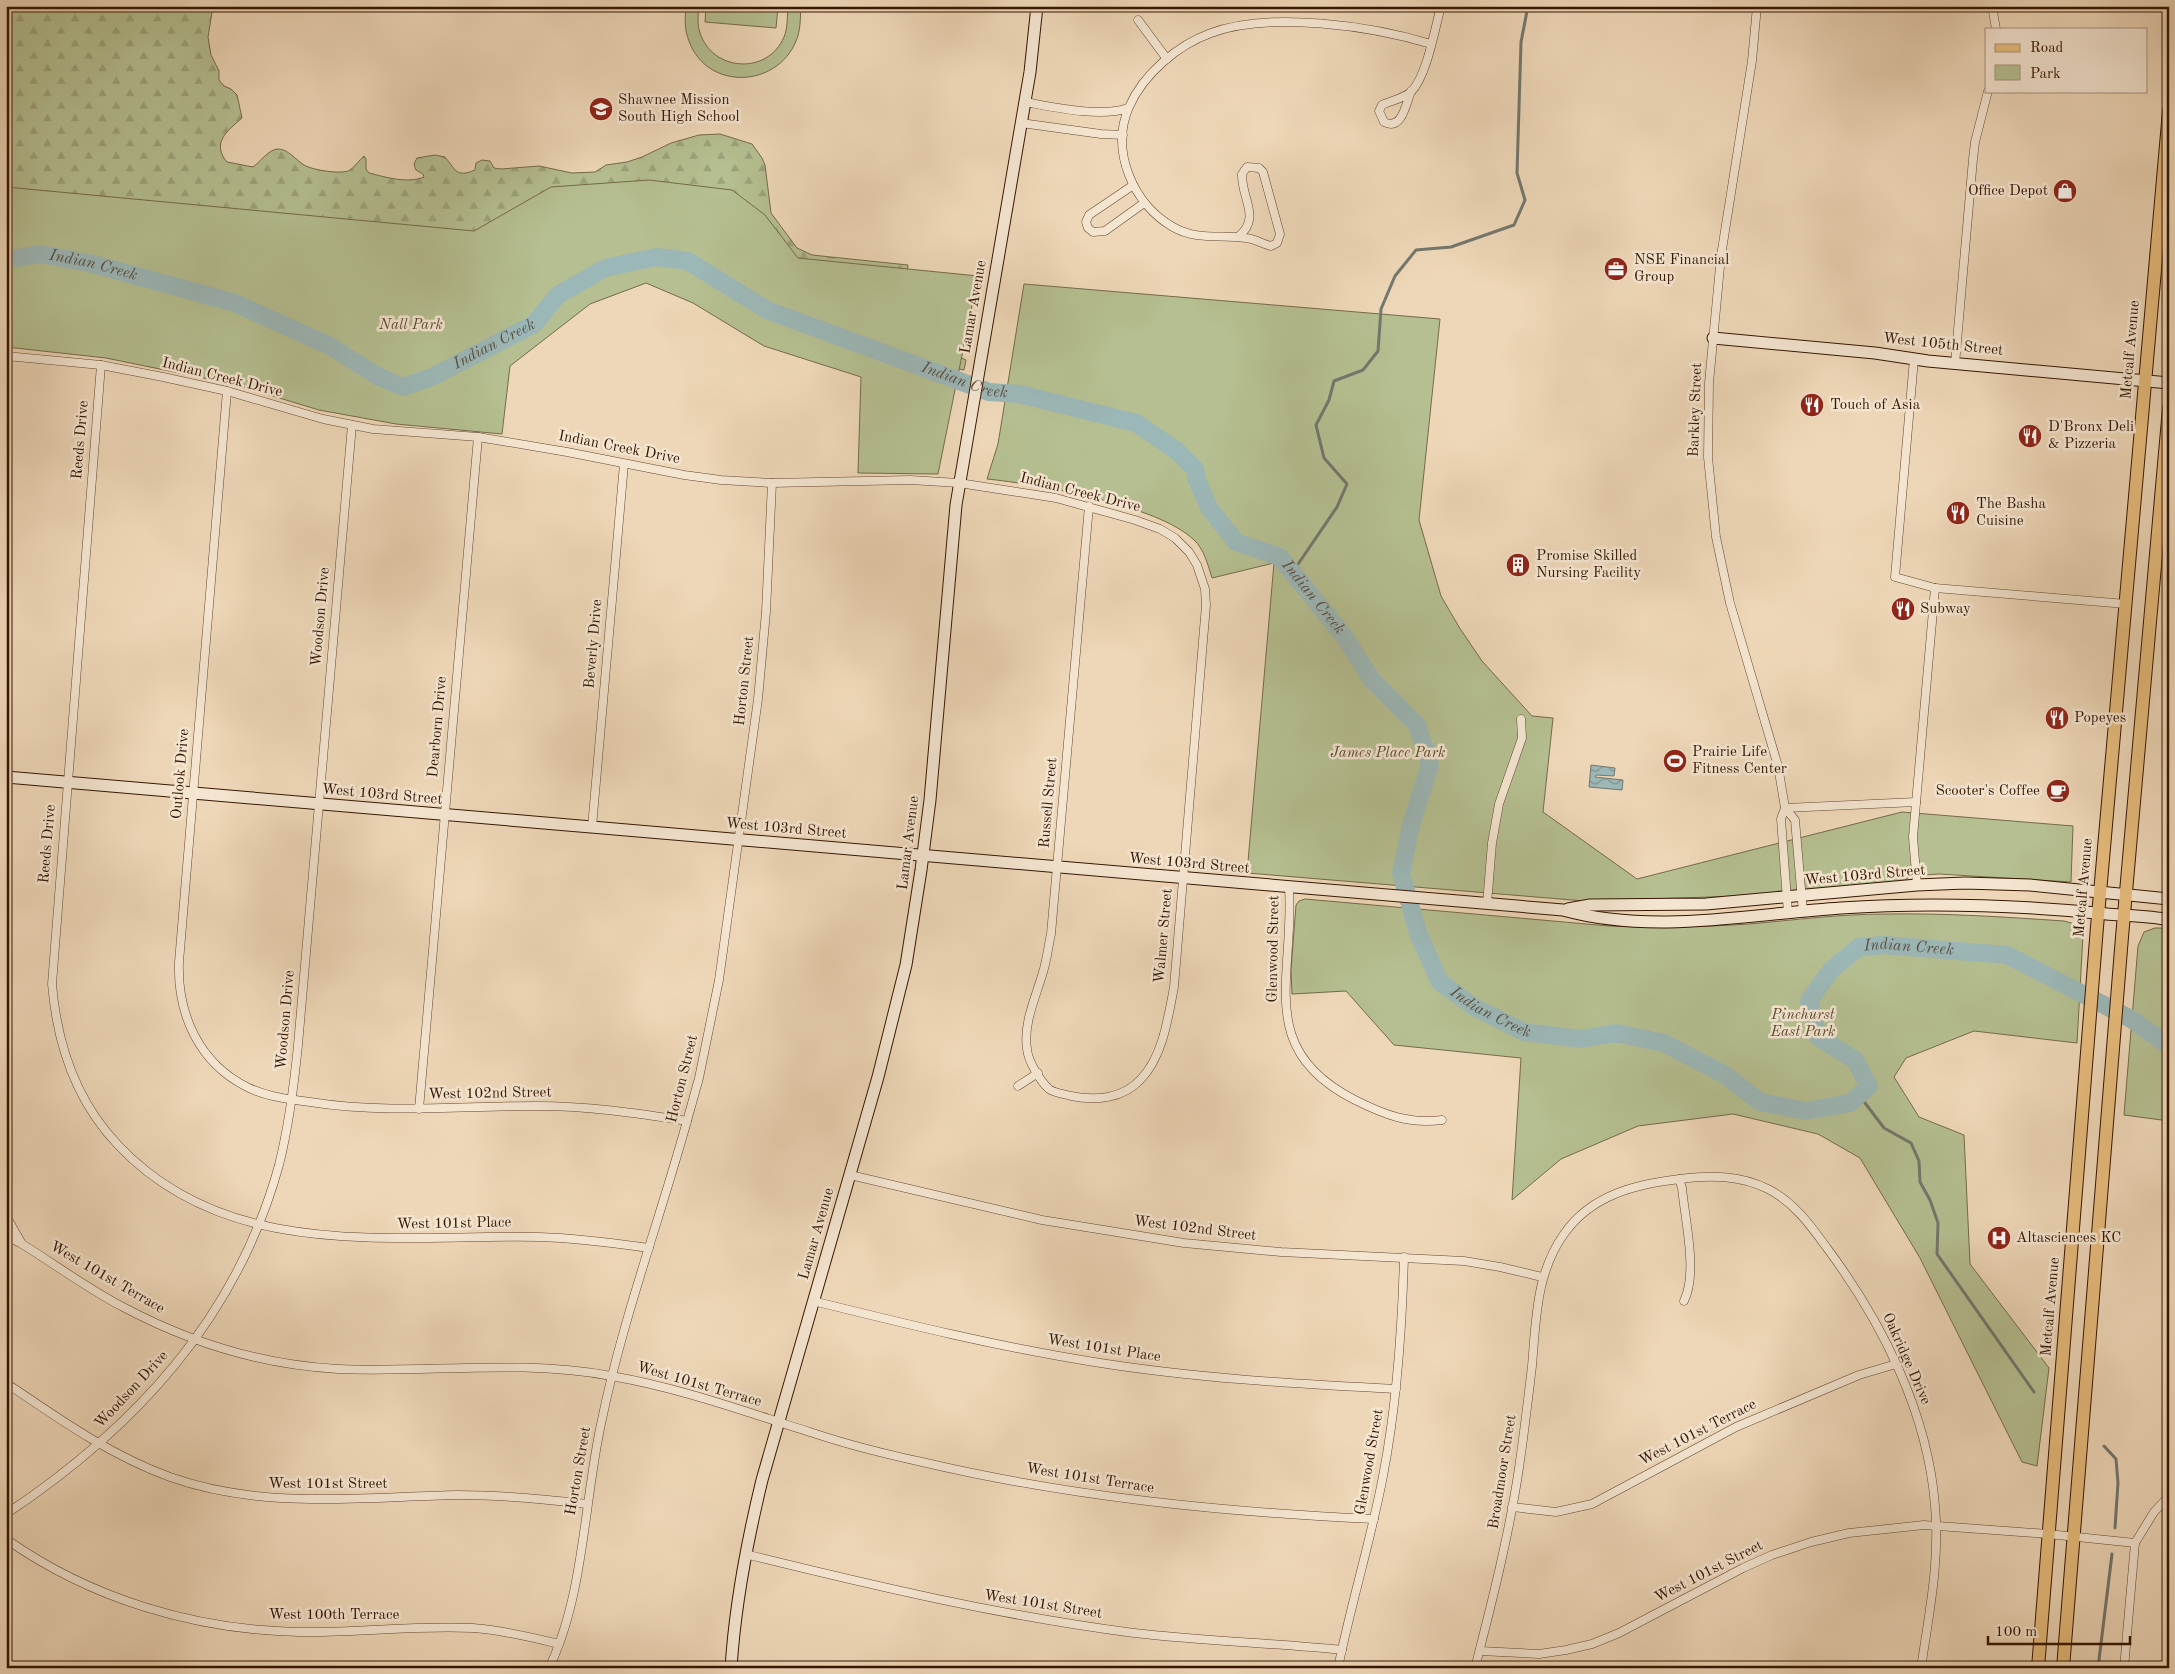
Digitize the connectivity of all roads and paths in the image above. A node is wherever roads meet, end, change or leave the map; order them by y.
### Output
1 (1036, 6) edge
2 (1441, 6) edge
3 (1757, 6) edge
4 (1992, 6) edge
5 (1138, 20) dead end
6 (1996, 28) edge
7 (1431, 44) junction
8 (1167, 59) junction
9 (1411, 92) junction
10 (1988, 92) edge
11 (1025, 102) junction
12 (1128, 108) junction
13 (2169, 111) edge
14 (1021, 123) junction
15 (1123, 135) junction
16 (1132, 186) junction
17 (1144, 203) junction
18 (1238, 237) junction
19 (1713, 338) junction
20 (6, 356) edge
21 (1914, 359) junction
22 (101, 364) junction
23 (1955, 364) junction
24 (2145, 380) junction
25 (2169, 383) edge
26 (227, 391) junction
27 (2169, 408) edge
28 (352, 425) junction
29 (478, 437) junction
30 (624, 464) junction
31 (772, 483) junction
32 (960, 483) junction
33 (1089, 506) junction
34 (1203, 580) joint
35 (1935, 588) junction
36 (2126, 604) junction
37 (1521, 720) dead end
38 (6, 778) edge
39 (67, 783) junction
40 (193, 794) junction
41 (1916, 802) junction
42 (319, 804) junction
43 (1785, 808) junction
44 (444, 815) junction
45 (592, 827) junction
46 (738, 840) junction
47 (923, 856) junction
48 (1057, 867) junction
49 (1183, 878) junction
50 (1917, 885) junction
51 (1289, 887) junction
52 (2100, 892) junction
53 (2126, 894) junction
54 (1801, 896) junction
55 (1787, 897) junction
56 (2169, 899) edge
57 (1487, 904) junction
58 (1563, 910) junction
59 (1803, 912) junction
60 (1788, 913) junction
61 (2098, 914) junction
62 (2124, 916) junction
63 (2169, 920) edge
64 (1038, 1073) junction
65 (1018, 1086) dead end
66 (292, 1100) junction
67 (419, 1109) junction
68 (1442, 1120) dead end
69 (687, 1121) junction
70 (850, 1175) junction
71 (1678, 1179) junction
72 (6, 1216) edge
73 (259, 1223) junction
74 (6, 1236) edge
75 (22, 1244) junction
76 (649, 1248) junction
77 (1404, 1257) junction
78 (1542, 1277) junction
79 (813, 1301) junction
80 (1684, 1301) dead end
81 (196, 1340) junction
82 (1896, 1364) junction
83 (612, 1376) junction
84 (6, 1383) edge
85 (1396, 1389) junction
86 (778, 1422) junction
87 (99, 1444) junction
88 (2169, 1496) edge
89 (587, 1504) junction
90 (1512, 1507) junction
91 (6, 1514) edge
92 (1374, 1519) junction
93 (1936, 1526) junction
94 (2048, 1534) junction
95 (2074, 1538) junction
96 (6, 1539) edge
97 (2135, 1543) junction
98 (745, 1554) junction
99 (559, 1644) junction
100 (1342, 1650) junction
101 (1480, 1651) junction
102 (549, 1668) edge
103 (731, 1668) edge
104 (1338, 1668) edge
105 (1475, 1668) edge
106 (1921, 1668) edge
107 (2038, 1668) edge
108 (2063, 1668) edge
109 (2124, 1668) edge

1 - 11 main road, Lamar Avenue
2 - 7 street
3 - 19 street, Barkley Street
4 - 6 street
5 - 8 street
7 - 8 street
7 - 9 street
8 - 12 street
9 - 9 street
10 - 23 street
11 - 12 street
11 - 14 main road, Lamar Avenue
12 - 15 street
13 - 24 main road, Metcalf Avenue
14 - 15 street
14 - 32 main road, Lamar Avenue
15 - 16 street
16 - 17 street
16 - 17 street
17 - 18 street
18 - 18 street
19 - 21 main road, West 105th Street
19 - 43 street, Barkley Street
20 - 22 street, Indian Creek Drive
21 - 23 main road, West 105th Street
21 - 35 street
22 - 26 street, Indian Creek Drive
22 - 39 street, Reeds Drive
23 - 24 main road, West 105th Street
24 - 25 main road, West 105th Street
24 - 36 main road, Metcalf Avenue
26 - 28 street, Indian Creek Drive
26 - 40 street, Outlook Drive
27 - 53 main road
28 - 29 street, Indian Creek Drive
28 - 42 street, Woodson Drive
29 - 30 street, Indian Creek Drive
29 - 44 street, Dearborn Drive
30 - 31 street, Indian Creek Drive
30 - 45 street, Beverly Drive
31 - 32 street, Indian Creek Drive
31 - 46 street, Horton Street
32 - 33 street, Indian Creek Drive
32 - 47 main road, Lamar Avenue
33 - 34 street, Indian Creek Drive
33 - 48 street, Russell Street
34 - 49 street, Walmer Street
35 - 36 street
35 - 41 street
36 - 52 main road, Metcalf Avenue
37 - 57 street
38 - 39 main road, West 103rd Street
39 - 40 main road, West 103rd Street
39 - 73 street, Reeds Drive
40 - 42 main road, West 103rd Street
40 - 66 street, Outlook Drive
41 - 43 street
41 - 50 street
42 - 44 main road, West 103rd Street
42 - 66 street, Woodson Drive
43 - 54 street, Barkley Street
43 - 55 street, Barkley Street
44 - 45 main road, West 103rd Street
44 - 67 street, Dearborn Drive
45 - 46 main road, West 103rd Street
46 - 47 main road, West 103rd Street
46 - 69 street, Horton Street
47 - 48 main road, West 103rd Street
47 - 70 main road, Lamar Avenue
48 - 49 main road, West 103rd Street
48 - 64 street, Russell Street
49 - 51 main road, West 103rd Street
49 - 64 street, Walmer Street
50 - 52 main road, West 103rd Street
50 - 54 main road, West 103rd Street
51 - 57 main road, West 103rd Street
51 - 68 street, Glenwood Street
52 - 53 main road, West 103rd Street
52 - 61 main road, Metcalf Avenue
53 - 56 main road, West 103rd Street
53 - 62 main road
54 - 55 main road, West 103rd Street
54 - 59 street, Barkley Street
55 - 58 main road, West 103rd Street
55 - 60 street, Barkley Street
57 - 58 main road, West 103rd Street
58 - 60 main road, West 103rd Street
59 - 60 main road, West 103rd Street
59 - 61 main road, West 103rd Street
61 - 62 main road, West 103rd Street
61 - 94 main road, Metcalf Avenue
62 - 63 main road, West 103rd Street
62 - 95 main road
64 - 65 street
66 - 67 street, West 102nd Street
66 - 73 street, Woodson Drive
67 - 69 street, West 102nd Street
69 - 76 street, Horton Street
70 - 77 street, West 102nd Street
70 - 79 main road, Lamar Avenue
71 - 78 street, Oakridge Drive
71 - 80 street
71 - 82 street, Oakridge Drive
72 - 75 street
73 - 76 street, West 101st Place
73 - 81 street, Woodson Drive
74 - 75 street, West 101st Terrace
75 - 81 street, West 101st Terrace
76 - 83 street, Horton Street
77 - 78 street, West 102nd Street
77 - 85 street, Glenwood Street
78 - 90 street, Broadmoor Street
79 - 85 street, West 101st Place
79 - 86 main road, Lamar Avenue
81 - 83 street, West 101st Terrace
81 - 87 street, Woodson Drive
82 - 90 street, West 101st Terrace
82 - 93 street, Oakridge Drive
83 - 86 street, West 101st Terrace
83 - 89 street, Horton Street
84 - 87 street, West 101st Street
85 - 92 street, Glenwood Street
86 - 92 street, West 101st Terrace
86 - 98 main road, Lamar Avenue
87 - 89 street, West 101st Street
87 - 91 street, Woodson Drive
88 - 97 street
89 - 99 street, Horton Street
90 - 101 street, Broadmoor Street
92 - 100 street, Glenwood Street
93 - 94 street, West 101st Street
93 - 101 street, West 101st Street
93 - 106 street, Oakridge Drive
94 - 95 street, West 101st Street
94 - 107 main road, Metcalf Avenue
95 - 97 street, West 101st Street
95 - 108 main road
96 - 99 street, West 100th Terrace
97 - 109 street
98 - 100 street, West 101st Street
98 - 103 main road, Lamar Avenue
99 - 102 street, Horton Street
100 - 104 street, Glenwood Street
101 - 105 street, Broadmoor Street

